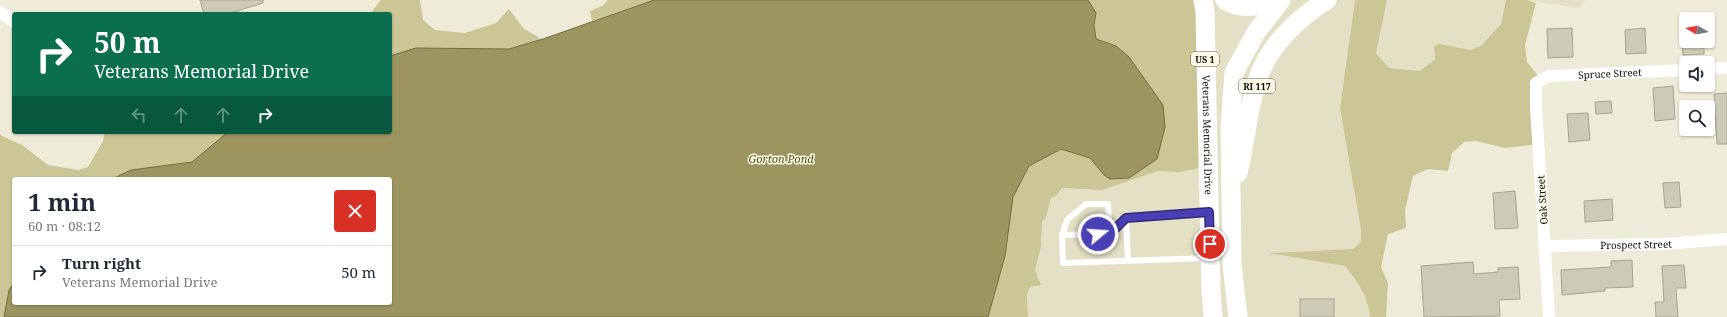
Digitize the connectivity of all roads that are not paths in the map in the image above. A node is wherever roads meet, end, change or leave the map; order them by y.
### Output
1 (1203, 0) edge
2 (1225, 0) edge
3 (1278, 0) edge
4 (1281, 0) edge
5 (1327, 0) edge
6 (0, 12) edge
7 (12, 21) edge
8 (1715, 68) edge
9 (1727, 68) edge
10 (1679, 70) edge
11 (1536, 83) joint
12 (1233, 197) junction
13 (1209, 212) junction
14 (1126, 218) junction
15 (1110, 234) junction
16 (1062, 235) junction
17 (1727, 239) edge
18 (1545, 246) junction
19 (1210, 258) junction
20 (1128, 261) junction
21 (1213, 317) edge
22 (1238, 317) edge
23 (1550, 317) edge

1 - 13 main road, Veterans Memorial Drive / US 1
2 - 3 main road
4 - 12 main road
5 - 12 main road, RI 117
6 - 7 street
8 - 9 street
10 - 11 street, Spruce Street
11 - 18 street, Oak Street
12 - 22 main road
13 - 14 lane
13 - 19 main road, Veterans Memorial Drive / US 1
14 - 15 lane
14 - 20 lane
15 - 16 lane
15 - 16 lane
16 - 20 lane
17 - 18 street, Prospect Street
18 - 23 street, Oak Street
19 - 20 lane
19 - 21 main road, Veterans Memorial Drive / US 1

